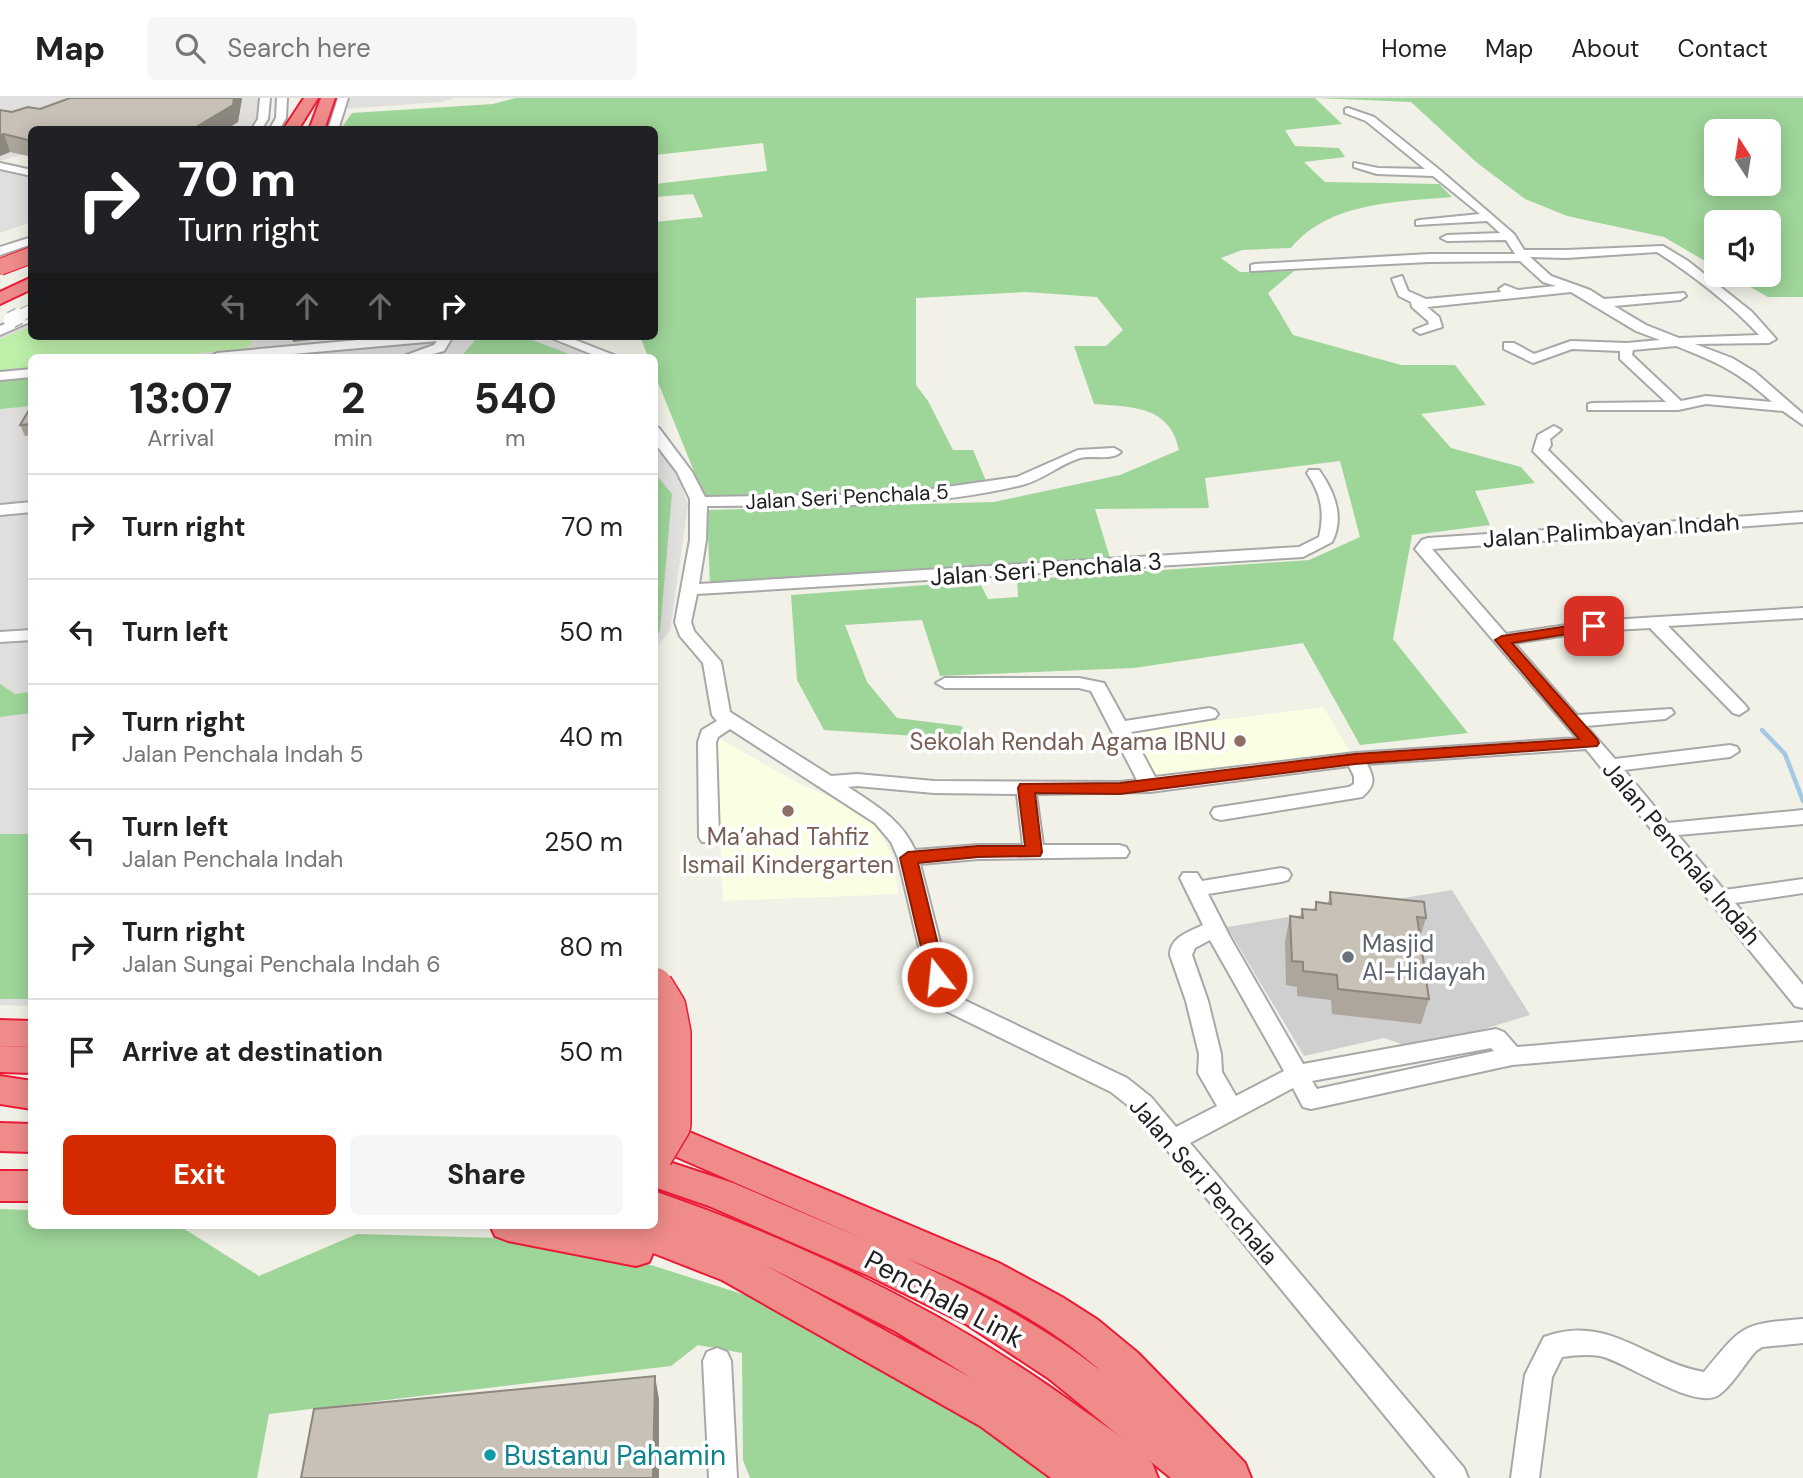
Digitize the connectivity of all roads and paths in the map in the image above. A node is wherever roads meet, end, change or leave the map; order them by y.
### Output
1 (265, 98) edge
2 (282, 98) edge
3 (311, 98) edge
4 (328, 98) edge
5 (343, 98) edge
6 (1348, 111) dead end
7 (259, 126) edge
8 (276, 126) edge
9 (293, 126) edge
10 (302, 126) edge
11 (318, 126) edge
12 (335, 126) edge
13 (1359, 165) dead end
14 (0, 166) edge
15 (28, 172) edge
16 (1437, 173) junction
17 (1490, 217) junction
18 (1420, 223) dead end
19 (28, 230) edge
20 (1510, 236) junction
21 (1447, 238) dead end
22 (0, 239) edge
23 (28, 242) edge
24 (0, 253) edge
25 (28, 253) edge
26 (1522, 255) junction
27 (0, 261) edge
28 (1255, 268) dead end
29 (16, 275) edge
30 (1398, 279) dead end
31 (1461, 289) dead end
32 (1569, 289) junction
33 (1516, 294) junction
34 (1680, 296) dead end
35 (1422, 302) junction
36 (1601, 303) junction
37 (19, 315) edge
38 (1420, 330) dead end
39 (0, 331) edge
40 (406, 340) edge
41 (442, 340) edge
42 (564, 340) edge
43 (1677, 341) junction
44 (1509, 346) dead end
45 (1627, 347) junction
46 (269, 354) edge
47 (422, 354) edge
48 (604, 354) edge
49 (28, 373) edge
50 (0, 376) edge
51 (1678, 406) junction
52 (1593, 407) dead end
53 (1787, 407) junction
54 (1803, 421) edge
55 (1554, 430) dead end
56 (658, 436) edge
57 (1114, 452) dead end
58 (1314, 473) dead end
59 (699, 502) junction
60 (28, 507) edge
61 (0, 510) edge
62 (1803, 517) edge
63 (1619, 529) junction
64 (1423, 549) joint
65 (690, 589) junction
66 (1803, 613) edge
67 (1655, 623) junction
68 (28, 635) edge
69 (0, 637) edge
70 (1502, 640) junction
71 (945, 682) dead end
72 (1739, 709) dead end
73 (1665, 713) dead end
74 (1209, 714) dead end
75 (729, 721) junction
76 (1572, 721) junction
77 (1118, 728) junction
78 (1591, 743) junction
79 (1730, 751) dead end
80 (1355, 759) junction
81 (1611, 766) junction
82 (827, 783) junction
83 (1150, 786) junction
84 (1026, 788) junction
85 (1221, 813) dead end
86 (1800, 817) edge
87 (1664, 830) junction
88 (709, 837) dead end
89 (1034, 852) junction
90 (1119, 852) dead end
91 (908, 858) junction
92 (1281, 875) dead end
93 (1803, 886) edge
94 (1720, 898) junction
95 (1214, 929) junction
96 (658, 992) edge
97 (1803, 1000) edge
98 (1803, 1031) edge
99 (0, 1033) edge
100 (28, 1034) edge
101 (0, 1059) edge
102 (28, 1060) edge
103 (1299, 1074) junction
104 (0, 1090) edge
105 (28, 1095) edge
106 (0, 1096) edge
107 (28, 1096) edge
108 (1232, 1110) junction
109 (0, 1119) edge
110 (28, 1121) edge
111 (658, 1133) edge
112 (0, 1137) edge
113 (28, 1138) edge
114 (1173, 1140) junction
115 (658, 1148) edge
116 (658, 1173) edge
117 (28, 1185) edge
118 (0, 1186) edge
119 (658, 1207) edge
120 (528, 1229) edge
121 (623, 1229) edge
122 (779, 1293) junction
123 (1803, 1331) edge
124 (716, 1361) dead end
125 (723, 1478) edge
126 (1085, 1478) edge
127 (1137, 1478) edge
128 (1204, 1478) edge
129 (1230, 1478) edge
130 (1454, 1478) edge
131 (1525, 1478) edge

1 - 7 street
2 - 8 street
3 - 9 highway
3 - 10 highway
4 - 11 highway
5 - 12 street
6 - 16 street
13 - 16 street
14 - 15 street
16 - 17 street
17 - 18 street
17 - 20 street
19 - 22 street
20 - 21 street
20 - 26 street
23 - 24 street
24 - 29 street
25 - 29 street
26 - 28 street
26 - 32 street
26 - 43 street
27 - 29 street
30 - 35 street
31 - 33 street
32 - 33 street
32 - 36 street
33 - 35 street
34 - 36 street
35 - 38 street
36 - 43 street
37 - 39 street
40 - 46 street
41 - 47 street
42 - 48 street
43 - 45 street
43 - 53 street
44 - 45 street
45 - 51 street
49 - 50 street
51 - 52 street
51 - 53 street
53 - 54 street
55 - 63 street
56 - 59 street
57 - 59 street, Jalan Seri Penchala 5
58 - 65 street, Jalan Seri Penchala 3
59 - 65 street
60 - 61 street
62 - 63 street, Jalan Palimbayan Indah
63 - 64 street, Jalan Palimbayan Indah
64 - 70 street, Jalan Penchala Indah
65 - 75 street
66 - 67 street
67 - 70 street
67 - 72 street
68 - 69 street
70 - 76 street, Jalan Penchala Indah
71 - 77 street
73 - 76 street
74 - 77 street
75 - 82 street, Jalan Seri Penchala
75 - 88 street
76 - 78 street, Jalan Penchala Indah
77 - 83 street
78 - 80 street
78 - 81 street, Jalan Penchala Indah
79 - 81 street
80 - 83 street
80 - 85 street
81 - 87 street, Jalan Penchala Indah
82 - 84 street
82 - 91 street, Jalan Seri Penchala
83 - 84 street
84 - 89 street
86 - 87 street
87 - 94 street, Jalan Penchala Indah
89 - 90 street
89 - 91 street
91 - 114 street, Jalan Seri Penchala
92 - 95 street
93 - 94 street
94 - 97 street, Jalan Penchala Indah
95 - 103 street
95 - 108 street
96 - 115 highway, bridge
98 - 103 street
99 - 100 highway
101 - 102 highway
103 - 108 street
104 - 105 highway
106 - 107 highway
108 - 114 street
109 - 110 highway
111 - 129 highway
112 - 113 highway
114 - 130 street, Jalan Seri Penchala
116 - 128 highway, Penchala Link
117 - 118 highway
119 - 127 highway, Penchala Link
120 - 122 highway
121 - 122 highway
122 - 126 highway
123 - 131 street
124 - 125 street

